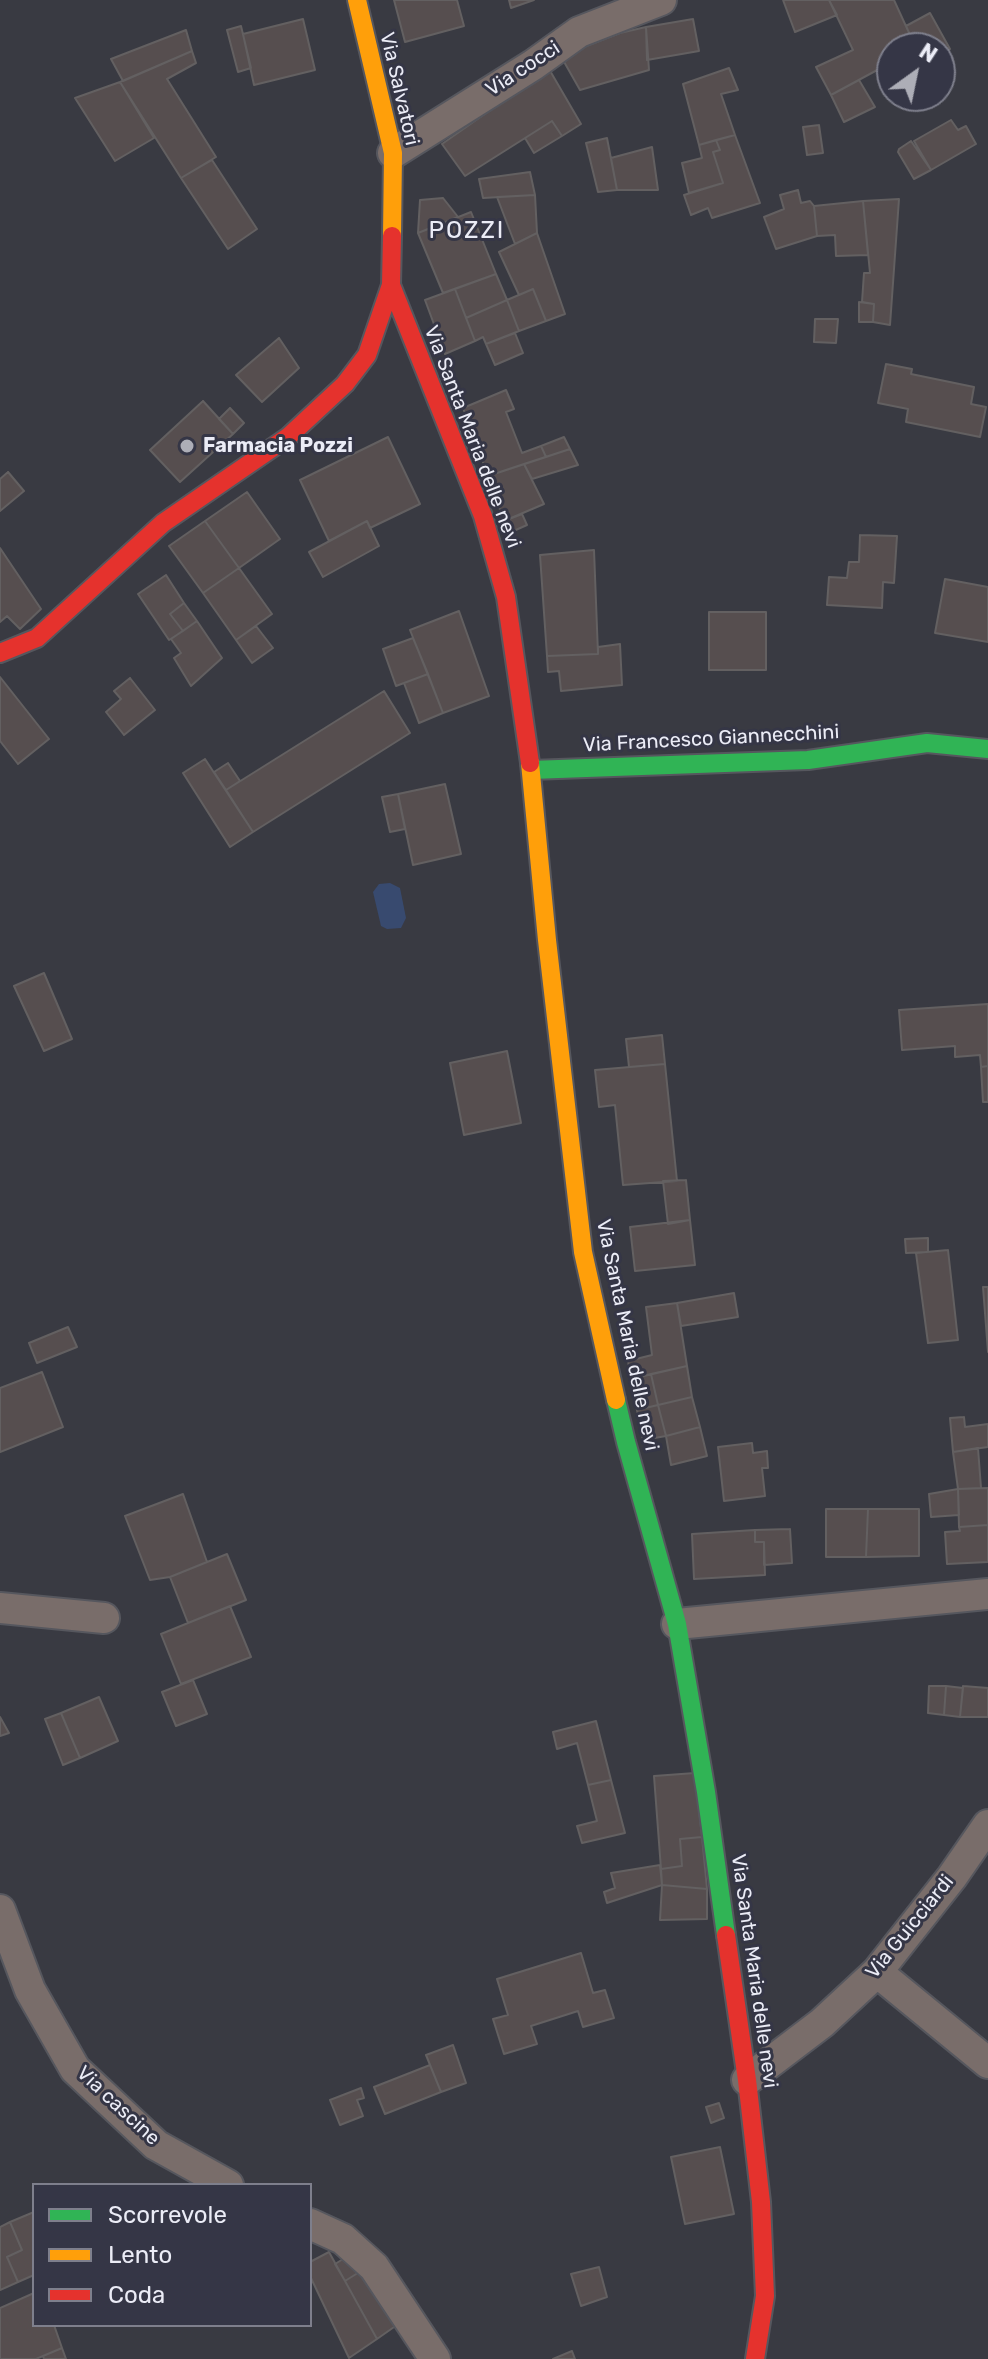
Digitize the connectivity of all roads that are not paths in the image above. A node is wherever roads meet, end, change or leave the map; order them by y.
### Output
1 (357, 0) edge
2 (661, 0) edge
3 (393, 153) junction
4 (391, 285) junction
5 (0, 653) edge
6 (988, 749) edge
7 (531, 770) junction
8 (988, 1594) edge
9 (0, 1608) edge
10 (104, 1618) dead end
11 (677, 1624) junction
12 (988, 1825) edge
13 (0, 1910) edge
14 (877, 1972) junction
15 (988, 2063) edge
16 (747, 2080) junction
17 (224, 2183) edge
18 (312, 2225) edge
19 (435, 2359) edge
20 (755, 2359) edge

1 - 3 street, Via Salvatori
2 - 3 street, Via cocci
3 - 4 street, Via Salvatori
4 - 5 street
4 - 7 street, Via Santa Maria delle nevi
6 - 7 street, Via Francesco Giannecchini
7 - 11 street, Via Santa Maria delle nevi
8 - 11 street
9 - 10 street
11 - 16 street, Via Santa Maria delle nevi
12 - 14 street, Via Guicciardi
13 - 17 street, Via cascine
14 - 15 street
14 - 16 street, Via Guicciardi
16 - 20 street, Via Santa Maria delle nevi
18 - 19 street

